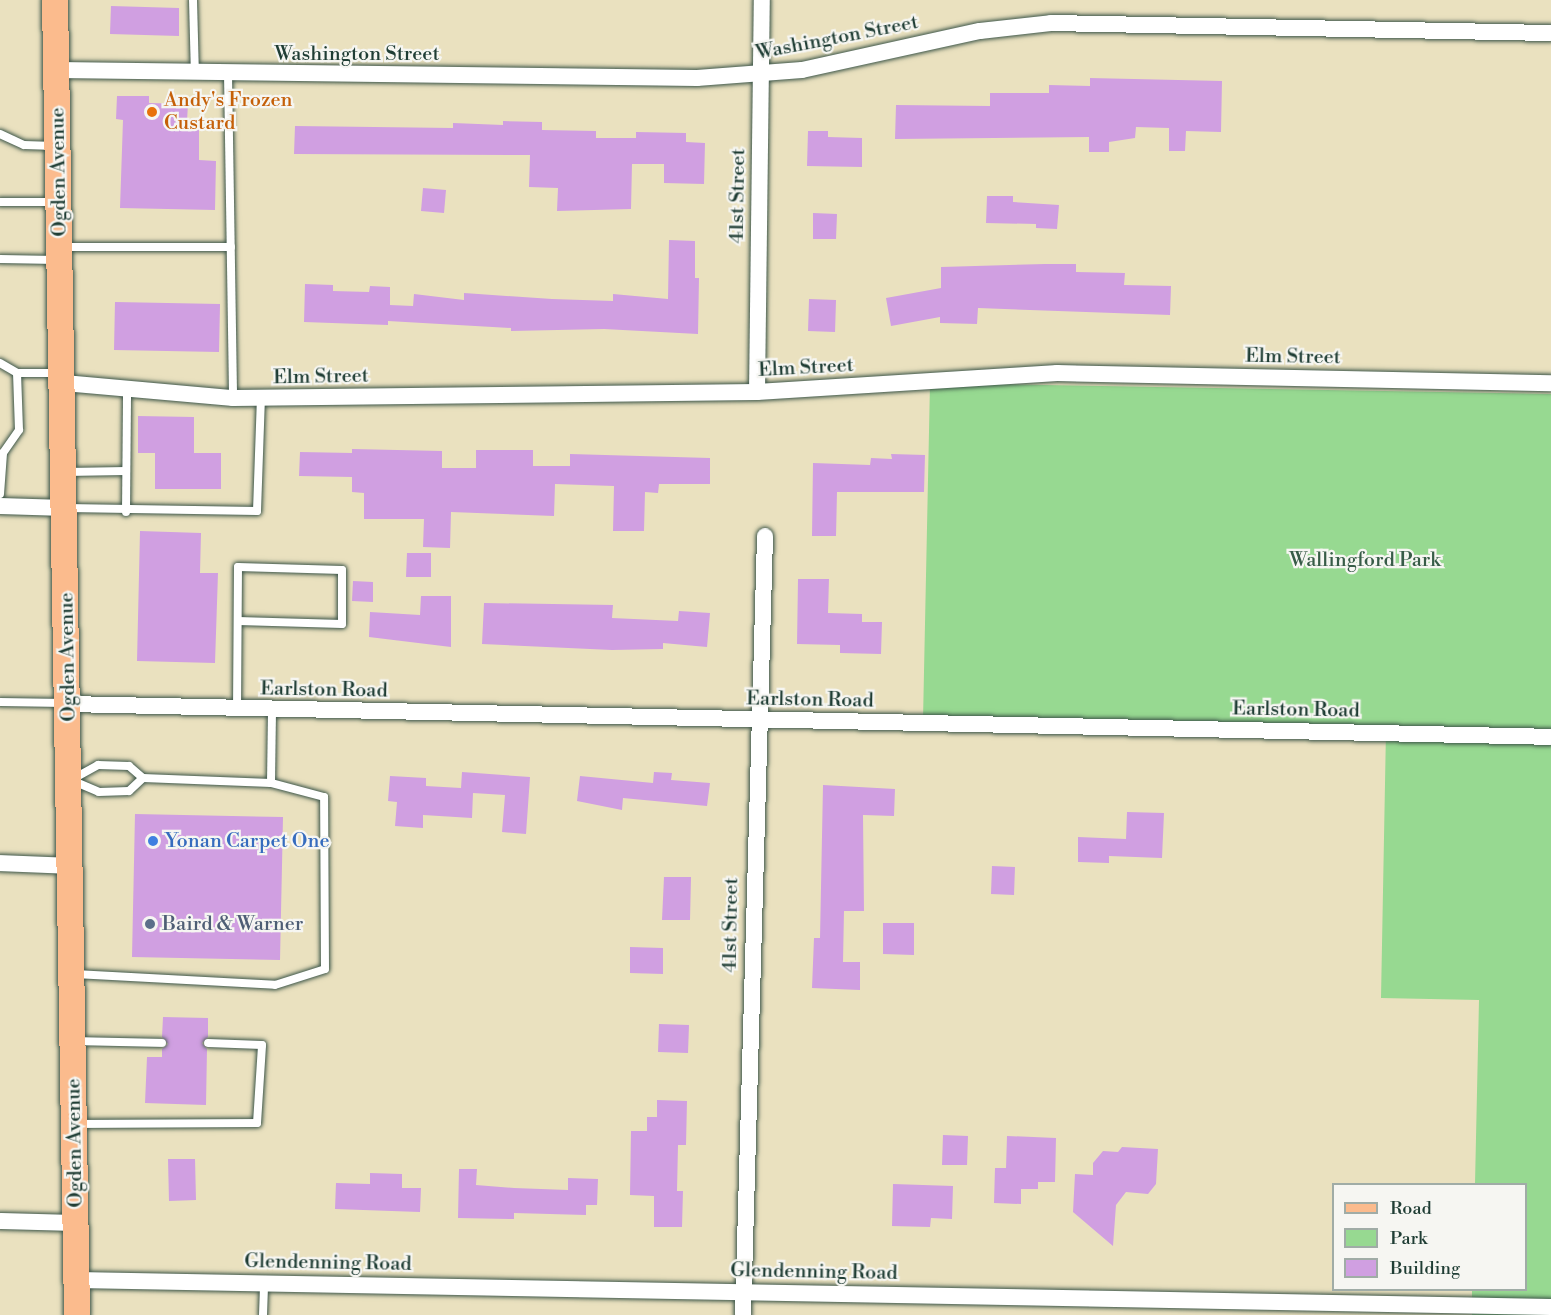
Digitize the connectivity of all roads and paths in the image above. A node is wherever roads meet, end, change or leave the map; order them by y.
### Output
1 (56, 0) edge
2 (193, 0) edge
3 (762, 0) edge
4 (1551, 33) edge
5 (57, 70) junction
6 (195, 74) junction
7 (228, 74) junction
8 (760, 76) junction
9 (0, 134) edge
10 (59, 146) junction
11 (60, 201) junction
12 (0, 202) edge
13 (231, 247) junction
14 (60, 253) junction
15 (0, 259) edge
16 (0, 363) edge
17 (17, 372) junction
18 (63, 378) junction
19 (1551, 383) edge
20 (127, 391) junction
21 (757, 392) junction
22 (233, 398) junction
23 (261, 398) junction
24 (126, 471) junction
25 (64, 472) junction
26 (0, 494) edge
27 (0, 506) edge
28 (65, 508) junction
29 (126, 512) junction
30 (765, 536) dead end
31 (238, 621) junction
32 (0, 702) edge
33 (68, 704) junction
34 (237, 710) junction
35 (272, 710) junction
36 (757, 719) junction
37 (1551, 737) edge
38 (143, 778) junction
39 (71, 780) junction
40 (271, 783) junction
41 (0, 863) edge
42 (71, 866) junction
43 (73, 974) junction
44 (74, 1041) junction
45 (162, 1043) dead end
46 (208, 1043) dead end
47 (75, 1124) junction
48 (0, 1221) edge
49 (76, 1223) junction
50 (77, 1280) junction
51 (264, 1283) junction
52 (743, 1292) junction
53 (1551, 1307) edge
54 (78, 1315) edge
55 (263, 1315) edge
56 (743, 1315) edge

1 - 5 main road, Ogden Avenue
2 - 6 lane
3 - 8 street, 41st Street
4 - 8 street, Washington Street
5 - 6 street, Washington Street
5 - 10 main road, Ogden Avenue
6 - 7 street, Washington Street
7 - 8 street, Washington Street
7 - 13 lane
8 - 21 street, 41st Street
9 - 10 lane
10 - 11 main road, Ogden Avenue
11 - 12 lane
11 - 14 main road, Ogden Avenue
13 - 14 lane
13 - 22 lane
14 - 15 lane
14 - 18 main road, Ogden Avenue
16 - 17 lane
17 - 18 lane
17 - 26 lane
18 - 20 street, Elm Street
18 - 25 main road, Ogden Avenue
19 - 21 street, Elm Street
20 - 22 street, Elm Street
20 - 24 lane
21 - 23 street, Elm Street
22 - 23 street, Elm Street
23 - 29 lane
24 - 25 lane
24 - 29 lane
25 - 28 main road, Ogden Avenue
27 - 28 street
28 - 29 lane
28 - 33 main road, Ogden Avenue
30 - 36 street, 41st Street
31 - 31 lane
31 - 34 lane
32 - 33 lane
33 - 34 street, Earlston Road
33 - 39 main road, Ogden Avenue
34 - 35 street, Earlston Road
35 - 36 street, Earlston Road
35 - 40 lane
36 - 37 street, Earlston Road
36 - 52 street, 41st Street
38 - 39 lane
38 - 39 lane
38 - 40 lane
39 - 42 main road, Ogden Avenue
40 - 43 lane
41 - 42 street
42 - 43 main road, Ogden Avenue
43 - 44 main road, Ogden Avenue
44 - 45 lane
44 - 47 main road, Ogden Avenue
46 - 47 lane
47 - 49 main road, Ogden Avenue
48 - 49 street
49 - 50 main road, Ogden Avenue
50 - 51 street, Glendenning Road
50 - 54 main road, Ogden Avenue
51 - 52 street, Glendenning Road
51 - 55 lane
52 - 53 street, Glendenning Road
52 - 56 street, 41st Street

